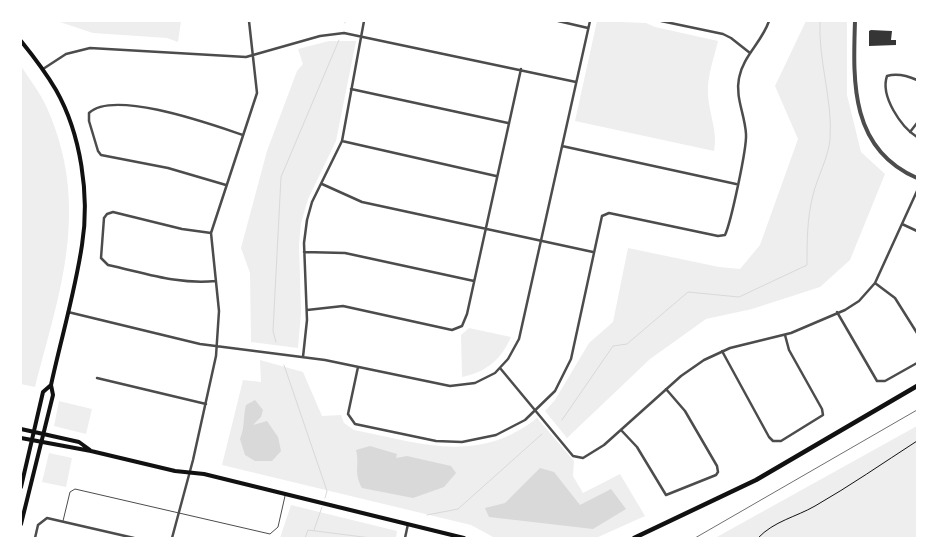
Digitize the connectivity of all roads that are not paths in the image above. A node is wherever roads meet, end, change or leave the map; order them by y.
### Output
1 (249, 21) edge
2 (364, 21) edge
3 (558, 21) edge
4 (590, 21) edge
5 (661, 21) edge
6 (770, 21) edge
7 (855, 21) edge
8 (588, 28) junction
9 (362, 35) junction
10 (21, 41) edge
11 (750, 52) junction
12 (254, 55) junction
13 (43, 69) junction
14 (521, 69) junction
15 (917, 80) edge
16 (576, 82) junction
17 (351, 89) junction
18 (508, 123) junction
19 (917, 123) edge
20 (910, 132) junction
21 (243, 136) junction
22 (917, 137) edge
23 (342, 141) junction
24 (562, 146) junction
25 (496, 176) junction
26 (917, 178) edge
27 (322, 183) junction
28 (737, 184) junction
29 (226, 185) junction
30 (917, 191) edge
31 (902, 224) junction
32 (485, 228) junction
33 (917, 231) edge
34 (211, 233) junction
35 (541, 241) junction
36 (304, 252) junction
37 (593, 252) junction
38 (216, 281) junction
39 (474, 281) junction
40 (875, 284) junction
41 (307, 310) junction
42 (67, 312) junction
43 (837, 312) junction
44 (917, 324) edge
45 (913, 326) junction
46 (917, 333) edge
47 (784, 335) junction
48 (216, 347) junction
49 (722, 351) junction
50 (302, 358) junction
51 (917, 363) edge
52 (358, 367) junction
53 (500, 368) junction
54 (98, 378) dead end
55 (51, 385) junction
56 (917, 386) edge
57 (666, 389) junction
58 (206, 404) junction
59 (536, 411) junction
60 (21, 429) edge
61 (621, 430) junction
62 (34, 432) junction
63 (44, 434) junction
64 (21, 438) edge
65 (32, 440) junction
66 (42, 443) junction
67 (92, 451) junction
68 (189, 472) junction
69 (21, 487) edge
70 (286, 493) junction
71 (178, 513) junction
72 (63, 521) junction
73 (408, 523) junction
74 (21, 524) edge
75 (35, 538) edge
76 (134, 538) edge
77 (172, 538) edge
78 (405, 538) edge
79 (464, 538) edge
80 (634, 538) edge

1 - 12 street
2 - 9 street
3 - 8 street
4 - 8 street
5 - 11 street
6 - 11 street
7 - 26 street
8 - 16 street
9 - 12 street
9 - 14 street
9 - 17 street
10 - 13 main road
11 - 28 street
12 - 13 street
12 - 21 street
13 - 42 main road
14 - 16 street
14 - 18 street
15 - 20 street
16 - 24 street
17 - 18 street
17 - 23 street
18 - 25 street
19 - 20 street
20 - 22 street
21 - 29 street
21 - 29 street
23 - 25 street
23 - 27 street
24 - 28 street
24 - 35 street
25 - 32 street
27 - 32 street
27 - 36 street
28 - 37 street
29 - 34 street
30 - 31 street
31 - 33 street
31 - 40 street
32 - 35 street
32 - 39 street
34 - 38 street
34 - 38 street
35 - 37 street
35 - 53 street
36 - 39 street
36 - 41 street
37 - 59 street
38 - 48 street
39 - 41 street
40 - 43 street
40 - 45 street
41 - 50 street
42 - 48 street
42 - 55 main road
43 - 47 street
43 - 51 street
44 - 45 street
45 - 46 street
47 - 49 street
47 - 49 street
48 - 50 street
48 - 58 street
49 - 57 street
50 - 52 street
52 - 53 street
52 - 59 street
53 - 59 street
54 - 58 street
55 - 62 main road
55 - 63 main road
56 - 80 main road
57 - 61 street
57 - 61 street
58 - 68 street
59 - 61 street
60 - 62 main road
62 - 63 main road
62 - 65 main road
63 - 66 main road
63 - 67 main road
64 - 65 main road
65 - 66 main road
65 - 69 main road
66 - 67 main road
66 - 74 main road
67 - 68 main road
68 - 70 main road
68 - 71 street
70 - 71 lane
70 - 73 main road
71 - 72 lane
71 - 77 street
72 - 75 street
72 - 76 street
73 - 78 street
73 - 79 main road

